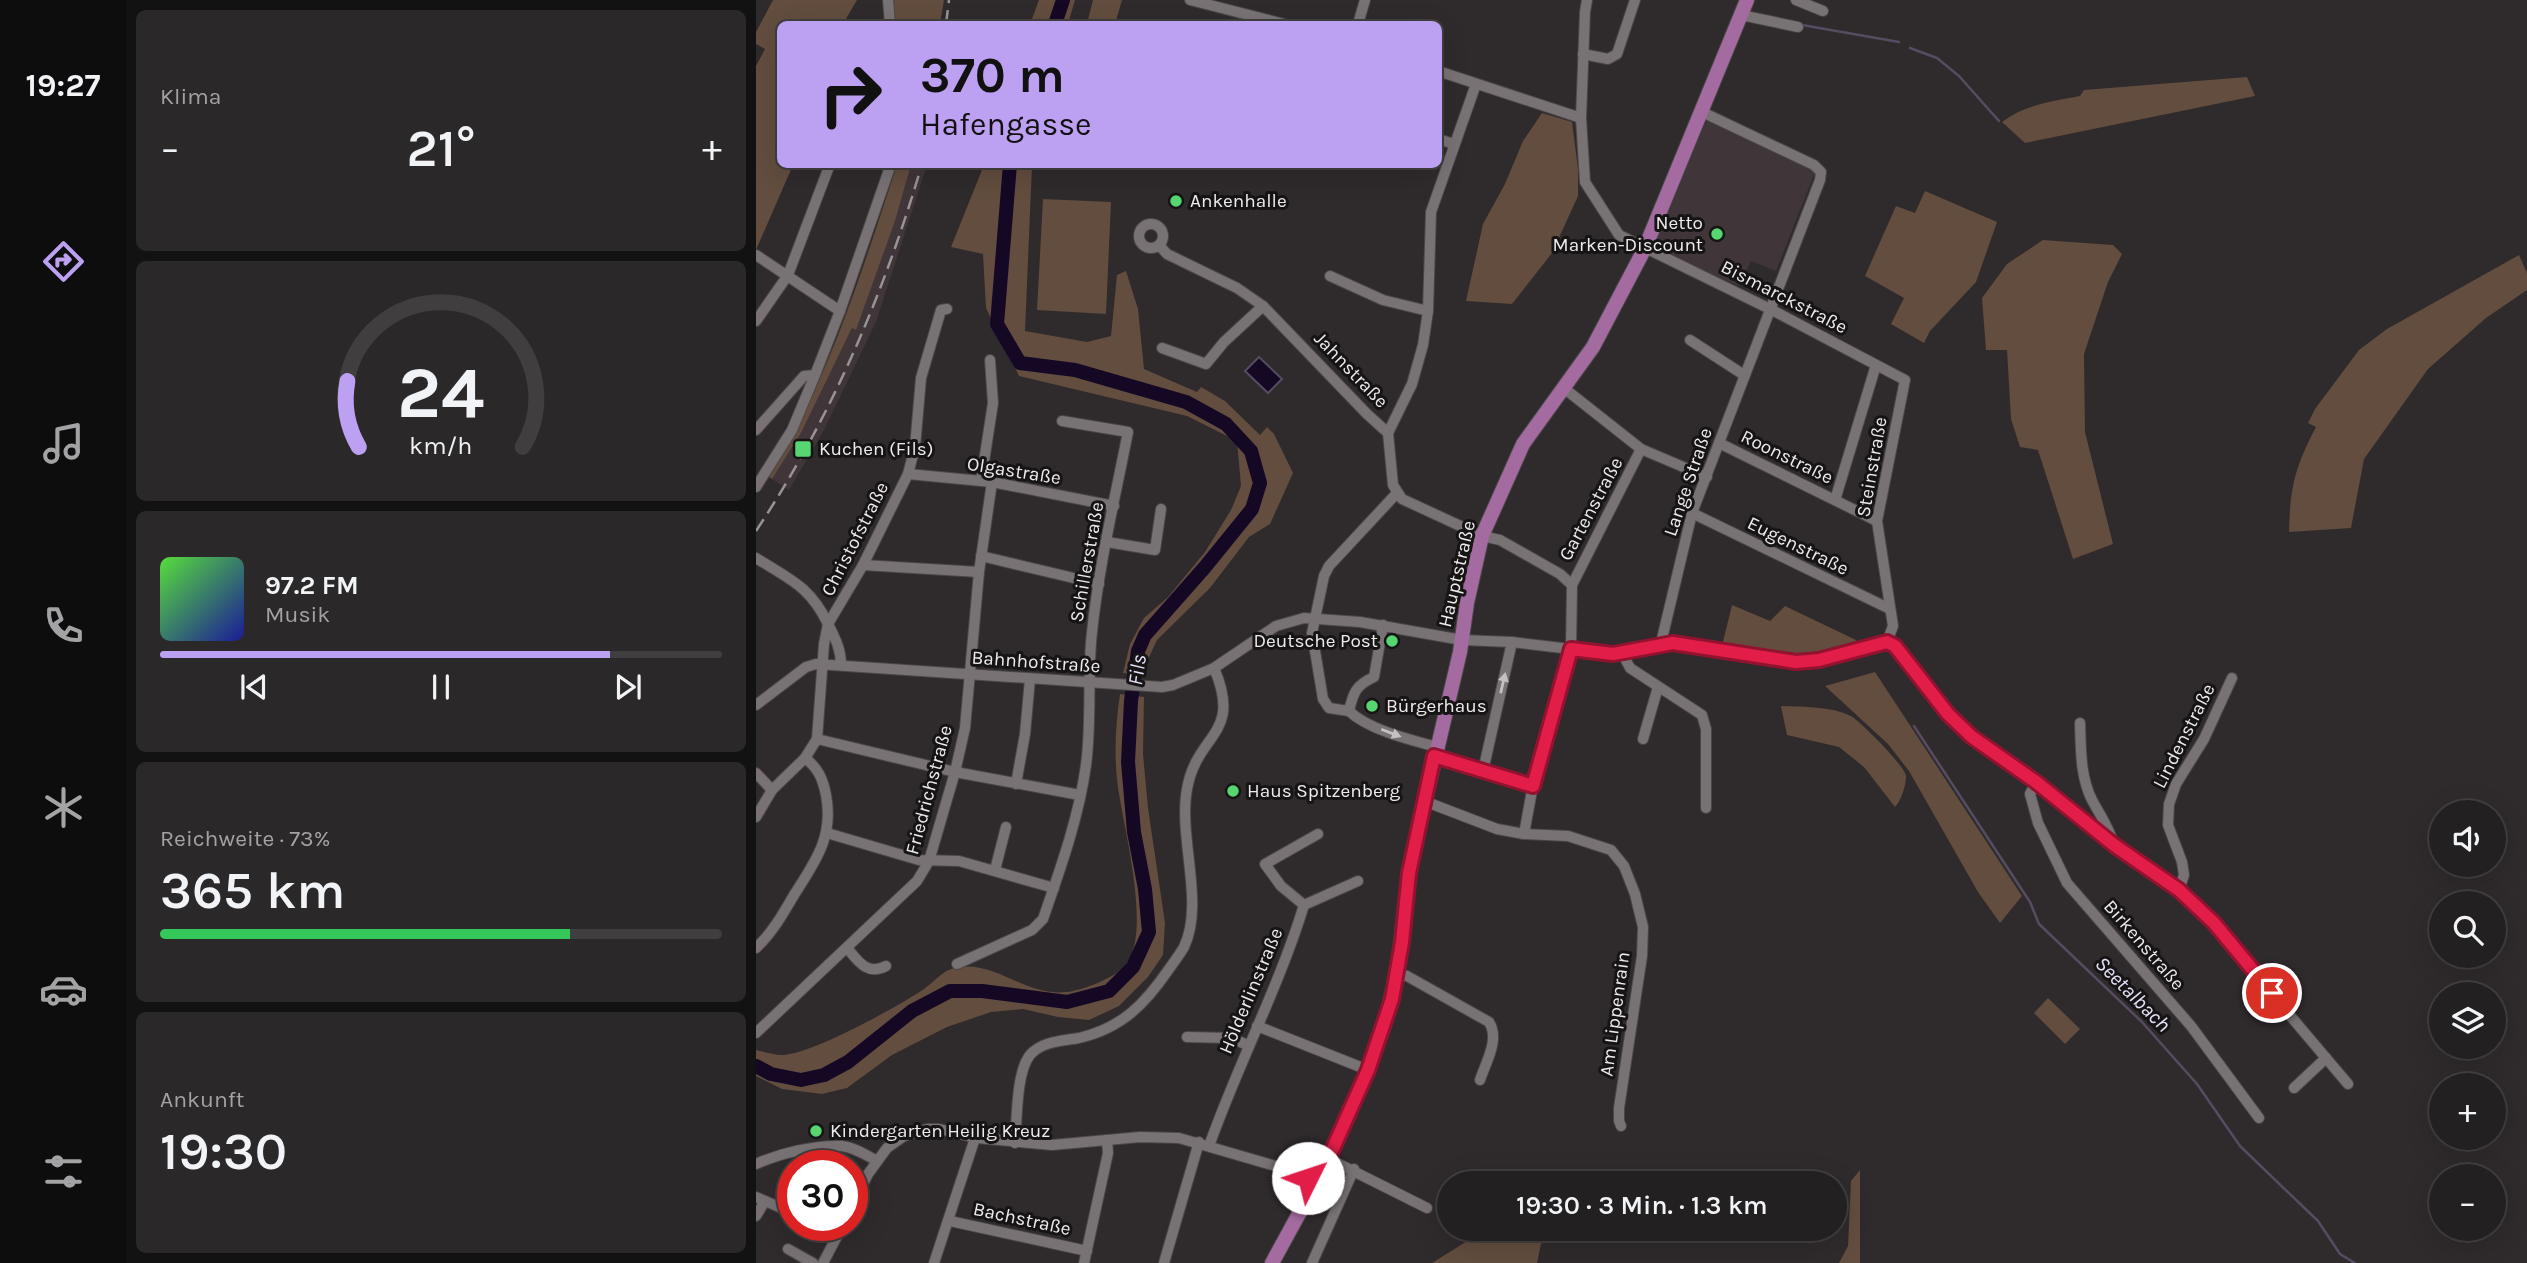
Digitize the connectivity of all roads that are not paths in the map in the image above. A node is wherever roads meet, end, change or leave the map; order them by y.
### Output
1 (888, 0) edge
2 (1190, 0) edge
3 (1365, 0) edge
4 (1587, 0) edge
5 (1635, 0) edge
6 (1747, 0) edge
7 (1797, 0) edge
8 (1225, 4) edge
9 (1823, 11) dead end
10 (1741, 15) junction
11 (890, 21) edge
12 (1275, 21) edge
13 (1359, 21) edge
14 (1798, 27) dead end
15 (1583, 54) junction
16 (1442, 72) edge
17 (1476, 84) junction
18 (1702, 113) junction
19 (1581, 118) junction
20 (1442, 140) edge
21 (1454, 144) junction
22 (828, 168) edge
23 (890, 168) edge
24 (1159, 245) dead end
25 (1645, 248) junction
26 (756, 255) edge
27 (788, 275) junction
28 (1330, 275) dead end
29 (1263, 306) junction
30 (947, 309) dead end
31 (1770, 309) junction
32 (840, 311) junction
33 (1427, 311) junction
34 (756, 321) edge
35 (1690, 340) dead end
36 (1162, 348) dead end
37 (990, 360) dead end
38 (1876, 365) junction
39 (814, 375) junction
40 (1744, 375) junction
41 (1905, 380) joint
42 (1564, 389) junction
43 (1062, 421) dead end
44 (756, 430) edge
45 (1388, 433) junction
46 (1719, 443) junction
47 (1641, 449) junction
48 (908, 474) junction
49 (1707, 477) junction
50 (987, 482) junction
51 (756, 486) edge
52 (1397, 493) junction
53 (1835, 500) junction
54 (1114, 506) junction
55 (1161, 509) dead end
56 (1692, 513) junction
57 (1877, 521) junction
58 (1482, 536) junction
59 (1107, 542) junction
60 (981, 556) junction
61 (756, 558) edge
62 (863, 565) junction
63 (979, 572) junction
64 (1099, 584) junction
65 (1572, 585) junction
66 (1890, 609) junction
67 (1315, 618) junction
68 (828, 624) junction
69 (1383, 625) junction
70 (1462, 640) junction
71 (1512, 642) junction
72 (1887, 642) junction
73 (1661, 643) junction
74 (1571, 649) junction
75 (1622, 653) junction
76 (822, 664) junction
77 (841, 665) junction
78 (1214, 668) junction
79 (970, 676) junction
80 (2232, 678) dead end
81 (1030, 679) junction
82 (1089, 683) junction
83 (1658, 687) junction
84 (756, 705) edge
85 (1349, 711) junction
86 (2080, 723) dead end
87 (817, 739) junction
88 (1643, 739) dead end
89 (1436, 751) junction
90 (805, 758) junction
91 (1483, 771) junction
92 (955, 772) junction
93 (756, 773) edge
94 (2036, 782) junction
95 (1016, 783) junction
96 (1533, 786) junction
97 (764, 787) edge
98 (1080, 795) junction
99 (1424, 801) junction
100 (1706, 808) dead end
101 (756, 817) edge
102 (1006, 827) dead end
103 (827, 833) junction
104 (1318, 834) dead end
105 (1524, 834) junction
106 (2114, 845) junction
107 (929, 861) junction
108 (995, 870) junction
109 (1358, 881) dead end
110 (1054, 888) junction
111 (2179, 890) junction
112 (1304, 905) junction
113 (756, 948) edge
114 (846, 948) junction
115 (957, 964) dead end
116 (886, 966) dead end
117 (1397, 974) junction
118 (1257, 1026) junction
119 (756, 1033) edge
120 (1187, 1037) dead end
121 (1248, 1045) junction
122 (2326, 1058) junction
123 (1368, 1070) junction
124 (1480, 1080) dead end
125 (2348, 1084) dead end
126 (2294, 1088) dead end
127 (2259, 1118) dead end
128 (1621, 1126) dead end
129 (975, 1138) junction
130 (1107, 1140) junction
131 (1015, 1143) junction
132 (1204, 1144) junction
133 (1329, 1159) junction
134 (877, 1161) junction
135 (756, 1164) edge
136 (1354, 1170) junction
137 (868, 1177) edge
138 (1318, 1182) junction
139 (760, 1199) edge
140 (777, 1206) edge
141 (1427, 1208) dead end
142 (756, 1216) edge
143 (950, 1221) junction
144 (835, 1241) edge
145 (788, 1249) dead end
146 (1087, 1251) junction
147 (1274, 1260) edge
148 (813, 1263) edge
149 (823, 1263) edge
150 (934, 1263) edge
151 (1084, 1263) edge
152 (1164, 1263) edge
153 (1311, 1263) edge

1 - 11 street
2 - 8 street
3 - 13 street
4 - 15 street, Bismarckstraße
5 - 15 street
6 - 10 main road, Hauptstraße
7 - 9 street
8 - 12 street
10 - 14 street
10 - 18 main road, Hauptstraße
15 - 19 street, Bismarckstraße
16 - 17 street
17 - 19 street
17 - 21 street
18 - 25 main road, Hauptstraße
18 - 31 street, Lange Straße
19 - 25 street, Bismarckstraße
20 - 21 street
21 - 33 street
22 - 27 street
23 - 32 street
24 - 29 street, Jahnstraße
25 - 31 street, Bismarckstraße
25 - 42 main road, Hauptstraße
26 - 27 street
27 - 32 street
27 - 34 street
28 - 33 street
29 - 36 street
29 - 45 street, Jahnstraße
30 - 48 street, Christofstraße
31 - 38 street, Bismarckstraße
31 - 40 street, Lange Straße
32 - 39 street
33 - 45 street
35 - 40 street
37 - 50 street, Friedrichstraße
38 - 41 street, Bismarckstraße
38 - 53 street
39 - 44 street
39 - 51 street
40 - 46 street, Lange Straße
41 - 57 street, Steinstraße
42 - 47 street
42 - 58 main road, Hauptstraße
43 - 54 street, Schillerstraße
45 - 52 street, Jahnstraße
46 - 49 street, Lange Straße
46 - 53 street, Roonstraße
47 - 49 street
47 - 65 street, Gartenstraße
48 - 50 street, Olgastraße
48 - 62 street, Christofstraße
49 - 56 street, Lange Straße
50 - 54 street, Olgastraße
50 - 60 street, Friedrichstraße
52 - 58 street
52 - 67 street
53 - 57 street, Roonstraße
54 - 59 street, Schillerstraße
55 - 59 street
56 - 66 street, Eugenstraße
56 - 73 street, Lange Straße
57 - 66 street, Steinstraße
58 - 65 street
58 - 70 main road, Hauptstraße
59 - 64 street, Schillerstraße
60 - 63 street, Friedrichstraße
60 - 64 street
61 - 68 street
62 - 63 street
62 - 68 street, Christofstraße
63 - 79 street, Friedrichstraße
64 - 82 street, Schillerstraße
65 - 74 street
66 - 72 street, Steinstraße
67 - 69 street, Bahnhofstraße
67 - 78 street, Bahnhofstraße
67 - 85 street
68 - 76 street
68 - 77 street
69 - 70 street, Bahnhofstraße
69 - 85 street
70 - 71 street, Bahnhofstraße
70 - 89 main road, Hauptstraße
71 - 74 street, Bahnhofstraße
91 -> 71 street
72 - 73 street, Bahnhofstraße
72 - 94 street
73 - 75 street, Bahnhofstraße
74 - 75 street, Bahnhofstraße
74 - 96 street
75 - 83 street
76 - 77 street, Bahnhofstraße
76 - 84 street
76 - 87 street
77 - 79 street, Bahnhofstraße
78 - 82 street, Bahnhofstraße
78 - 131 street
79 - 81 street, Bahnhofstraße
79 - 92 street, Friedrichstraße
80 - 111 street, Lindenstraße
81 - 82 street, Bahnhofstraße
81 - 95 street
82 - 98 street, Schillerstraße
83 - 88 street
83 - 100 street
85 -> 89 street
86 - 106 street
87 - 90 street
87 - 92 street
89 - 91 street
89 - 99 main road, Hauptstraße
90 - 97 street
90 - 103 street
91 - 96 street
92 - 95 street
92 - 107 street, Friedrichstraße
93 - 97 street
94 - 106 street
94 - 127 street, Birkenstraße
95 - 98 street
96 - 105 street
97 - 101 street
98 - 110 street, Schillerstraße
99 - 105 street
99 - 117 main road, Hauptstraße
102 - 108 street
103 - 107 street
103 - 113 street
104 - 112 street
105 - 128 street, Am Lippenrain
106 - 111 street
107 - 108 street
107 - 114 street, Friedrichstraße
108 - 110 street
109 - 112 street
110 - 115 street, Schillerstraße
111 - 122 street
112 - 118 street, Hölderlinstraße
114 - 116 street
114 - 119 street, Friedrichstraße
117 - 123 main road, Hauptstraße
117 - 124 street
118 - 121 street, Hölderlinstraße
118 - 123 street
120 - 121 street
121 - 132 street, Hölderlinstraße
122 - 125 street
122 - 126 street
123 - 133 main road, Hauptstraße
129 - 131 street
129 - 134 street
129 - 143 street
130 - 131 street
130 - 132 street
130 - 146 street
132 - 138 street
132 - 152 street, Hölderlinstraße
133 - 136 street
133 - 138 main road, Hauptstraße
134 - 135 street
134 - 137 street
136 - 141 street
136 - 153 street
138 - 147 main road, Hauptstraße
139 - 140 street
139 - 142 street
143 - 146 street, Bachstraße
143 - 150 street
144 - 149 street
145 - 148 street
146 - 151 street

